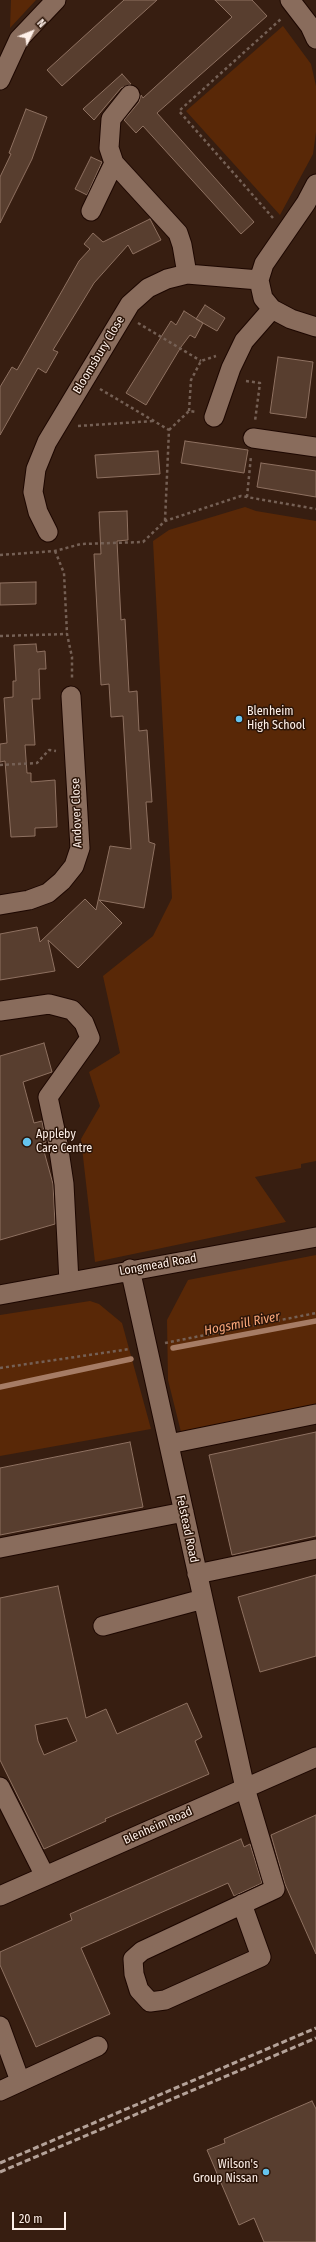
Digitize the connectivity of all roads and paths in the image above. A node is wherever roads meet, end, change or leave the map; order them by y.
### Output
1 (56, 0) edge
2 (292, 3) edge
3 (316, 39) edge
4 (3, 68) edge
5 (130, 94) dead end
6 (114, 163) junction
7 (316, 184) edge
8 (91, 211) dead end
9 (286, 232) junction
10 (187, 274) junction
11 (259, 280) junction
12 (272, 308) junction
13 (124, 314) junction
14 (316, 327) edge
15 (236, 357) junction
16 (201, 361) junction
17 (84, 380) junction
18 (189, 410) junction
19 (214, 417) joint
20 (154, 421) junction
21 (56, 427) junction
22 (169, 430) junction
23 (254, 438) dead end
24 (316, 447) edge
25 (316, 509) edge
26 (165, 521) junction
27 (48, 532) joint
28 (55, 551) junction
29 (0, 555) edge
30 (67, 634) junction
31 (0, 636) edge
32 (71, 696) joint
33 (74, 753) junction
34 (0, 765) edge
35 (0, 905) edge
36 (0, 1011) edge
37 (316, 1237) edge
38 (130, 1269) junction
39 (69, 1282) junction
40 (0, 1294) edge
41 (316, 1414) edge
42 (169, 1444) junction
43 (184, 1512) junction
44 (0, 1548) edge
45 (316, 1549) edge
46 (197, 1574) junction
47 (203, 1600) junction
48 (103, 1626) dead end
49 (316, 1757) edge
50 (0, 1787) edge
51 (245, 1788) junction
52 (45, 1876) junction
53 (0, 1896) edge
54 (242, 1904) junction
55 (0, 2026) edge
56 (98, 2046) dead end
57 (20, 2081) junction
58 (0, 2091) edge

1 - 4 street
2 - 3 street
2 - 9 path
5 - 6 street
6 - 8 street
6 - 10 street
7 - 9 street
9 - 11 street
10 - 11 street, Bloomsbury Close
10 - 13 street, Bloomsbury Close
11 - 12 street
12 - 14 street
12 - 15 street
13 - 16 path
13 - 17 street, Bloomsbury Close
15 - 16 path
15 - 19 street
16 - 18 path
17 - 20 path
17 - 21 street, Bloomsbury Close
18 - 19 path
18 - 22 path
20 - 21 path
20 - 22 path
21 - 27 street, Bloomsbury Close
22 - 26 path
23 - 24 street
25 - 26 path
26 - 28 path
27 - 28 path
28 - 29 path
28 - 30 path
30 - 31 path
30 - 32 path
32 - 33 street, Andover Close
33 - 34 path
33 - 35 street, Andover Close
36 - 39 street
37 - 38 street, Longmead Road
38 - 39 street, Longmead Road
38 - 42 street, Felstead Road
39 - 40 street, Longmead Road
41 - 42 street
42 - 43 street, Felstead Road
43 - 44 street
43 - 46 street, Felstead Road
45 - 46 street
46 - 47 street, Felstead Road
47 - 48 street
47 - 51 street, Felstead Road
49 - 51 street, Blenheim Road
50 - 52 street
51 - 52 street, Blenheim Road
51 - 54 street, Felstead Road
52 - 53 street, Blenheim Road
54 - 54 street
55 - 57 street
56 - 57 street
57 - 58 street

